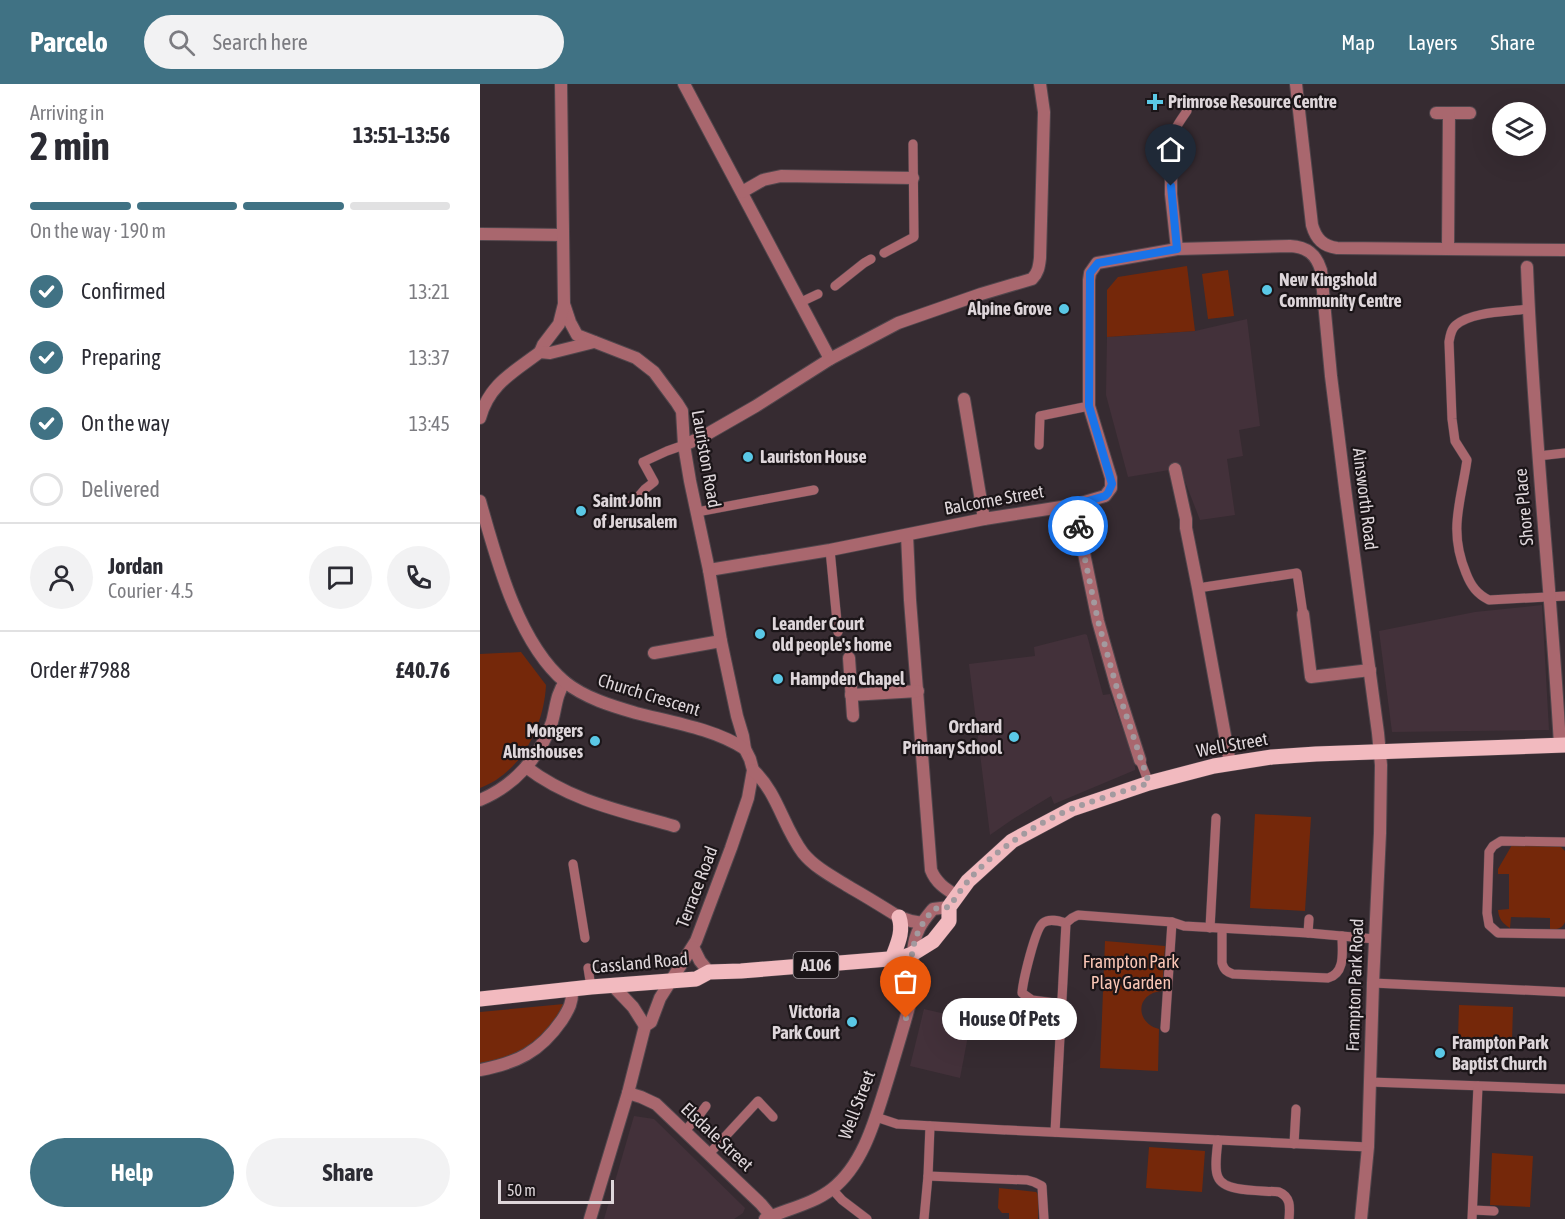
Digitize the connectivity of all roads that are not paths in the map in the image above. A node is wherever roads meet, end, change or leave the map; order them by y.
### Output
1 (561, 84) edge
2 (684, 84) edge
3 (1040, 84) edge
4 (1296, 84) edge
5 (1187, 111) dead end
6 (1449, 112) junction
7 (1436, 113) dead end
8 (1470, 113) dead end
9 (1171, 141) joint
10 (913, 144) dead end
11 (913, 178) junction
12 (742, 192) junction
13 (480, 234) edge
14 (564, 235) junction
15 (1449, 248) junction
16 (1177, 249) junction
17 (1565, 250) edge
18 (884, 254) dead end
19 (872, 259) dead end
20 (1527, 267) dead end
21 (835, 286) dead end
22 (818, 294) dead end
23 (801, 302) junction
24 (564, 304) junction
25 (1528, 309) junction
26 (594, 342) junction
27 (540, 352) junction
28 (830, 359) junction
29 (964, 399) dead end
30 (1089, 406) junction
31 (480, 418) edge
32 (684, 445) junction
33 (1039, 445) dead end
34 (1565, 453) edge
35 (1538, 456) junction
36 (1175, 470) dead end
37 (814, 490) dead end
38 (480, 501) edge
39 (632, 504) dead end
40 (1074, 505) junction
41 (697, 512) junction
42 (984, 519) junction
43 (484, 532) edge
44 (907, 535) junction
45 (830, 550) junction
46 (709, 570) junction
47 (1198, 588) junction
48 (1565, 596) edge
49 (1550, 598) junction
50 (1303, 614) joint
51 (838, 632) dead end
52 (722, 641) junction
53 (654, 652) dead end
54 (849, 658) dead end
55 (1370, 670) junction
56 (566, 682) junction
57 (918, 691) junction
58 (851, 695) junction
59 (737, 716) junction
60 (854, 716) dead end
61 (719, 735) junction
62 (1562, 745) edge
63 (745, 749) junction
64 (1380, 752) junction
65 (1140, 760) joint
66 (1230, 763) junction
67 (526, 767) junction
68 (753, 770) junction
69 (1149, 783) junction
70 (480, 800) edge
71 (1216, 818) dead end
72 (674, 826) dead end
73 (1565, 842) edge
74 (573, 864) dead end
75 (953, 902) junction
76 (899, 917) junction
77 (1309, 919) dead end
78 (1172, 922) junction
79 (922, 923) junction
80 (1066, 923) junction
81 (1210, 928) junction
82 (1222, 929) junction
83 (1308, 933) junction
84 (1565, 934) edge
85 (1342, 936) junction
86 (585, 938) dead end
87 (1375, 939) junction
88 (693, 947) junction
89 (912, 954) junction
90 (892, 959) junction
91 (588, 968) dead end
92 (710, 972) junction
93 (671, 980) junction
94 (1373, 983) junction
95 (612, 986) junction
96 (591, 987) junction
97 (572, 989) junction
98 (1565, 992) edge
99 (480, 999) edge
100 (1063, 1004) junction
101 (645, 1026) junction
102 (1165, 1028) dead end
103 (480, 1070) edge
104 (1370, 1082) junction
105 (1478, 1086) junction
106 (1565, 1089) edge
107 (628, 1093) junction
108 (1296, 1109) dead end
109 (773, 1117) dead end
110 (876, 1117) junction
111 (930, 1126) junction
112 (1054, 1132) junction
113 (1218, 1140) junction
114 (1294, 1144) junction
115 (1368, 1147) junction
116 (709, 1154) junction
117 (928, 1176) junction
118 (832, 1189) junction
119 (1494, 1211) dead end
120 (1472, 1214) edge
121 (770, 1218) edge
122 (590, 1219) edge
123 (867, 1219) edge
124 (924, 1219) edge
125 (1044, 1219) edge
126 (1289, 1219) edge
127 (1361, 1219) edge

1 - 14 street, Lauriston Road
2 - 12 street
3 - 28 street
4 - 15 street
5 - 9 lane
6 - 7 street
6 - 8 street
6 - 15 street
9 - 16 street
10 - 11 lane
11 - 12 street
11 - 18 lane
12 - 23 street
13 - 14 street
14 - 24 street, Lauriston Road
15 - 17 street
16 - 30 street
16 - 55 street, Ainsworth Road
19 - 21 lane
20 - 25 street, Shore Place
22 - 23 lane
23 - 28 street
24 - 26 street, Lauriston Road
24 - 27 street, Lauriston Road
25 - 35 street, Shore Place
25 - 49 lane
26 - 27 street
26 - 32 street, Lauriston Road
27 - 31 street
28 - 32 street
29 - 42 street
30 - 33 lane
30 - 40 street
32 - 39 lane
32 - 41 street, Lauriston Road
34 - 35 lane
35 - 49 street, Shore Place
36 - 47 street
37 - 41 lane
38 - 43 street, Church Crescent
40 - 42 street, Balcorne Street
40 - 65 street
41 - 46 street, Lauriston Road
42 - 44 street, Balcorne Street
43 - 56 street, Church Crescent
44 - 45 street, Balcorne Street
44 - 57 street
45 - 46 street, Balcorne Street
45 - 51 lane
46 - 52 street, Lauriston Road
47 - 50 lane
47 - 66 street
48 - 49 lane
49 - 62 street, Shore Place
50 - 55 street
52 - 53 street
52 - 59 street, Lauriston Road
54 - 58 street
55 - 64 street, Ainsworth Road
56 - 61 street, Church Crescent
56 - 67 street
57 - 58 street
57 - 75 street
58 - 60 street
59 - 61 street
59 - 63 street, Lauriston Road
61 - 63 street, Church Crescent
62 - 64 main road, Well Street / A106
63 - 68 street
64 - 66 main road, Well Street / A106
64 - 87 street, Frampton Park Road
65 - 69 lane
66 - 69 main road, Well Street / A106
67 - 70 street
67 - 72 street
68 - 76 street
68 - 88 street, Terrace Road
69 - 75 main road, Well Street / A106
71 - 81 lane
73 - 84 lane
74 - 86 lane
75 - 79 street, Well Street
75 - 89 main road, Well Street / A106
76 - 79 street
76 - 90 main road
77 - 83 lane
78 - 80 lane
78 - 81 lane
78 - 102 lane
79 - 89 street, Well Street
80 - 100 lane
80 - 100 lane
81 - 82 lane
82 - 83 lane
82 - 85 lane
83 - 85 lane
85 - 87 lane
87 - 94 street, Frampton Park Road
88 - 92 street, Cassland Road
88 - 93 street, Terrace Road
89 - 90 main road, Cassland Road / A106
89 - 110 street, Well Street
90 - 92 main road, Cassland Road / A106
91 - 96 lane
92 - 93 main road, Cassland Road / A106
93 - 95 main road, Cassland Road / A106
93 - 101 street, Terrace Road
94 - 98 lane
94 - 104 street, Frampton Park Road
95 - 96 main road, Cassland Road / A106
95 - 101 street
96 - 97 main road, Cassland Road / A106
97 - 99 main road, Cassland Road / A106
97 - 103 street, Cassland Road
100 - 112 lane
101 - 107 street, Terrace Road
104 - 105 lane
104 - 115 street, Frampton Park Road
105 - 106 lane
105 - 120 lane
107 - 116 street, Elsdale Street
107 - 122 street, Terrace Road
108 - 114 lane
109 - 116 lane
110 - 111 lane
110 - 118 street, Well Street
111 - 112 lane
111 - 117 lane
112 - 113 lane
113 - 114 lane
113 - 126 lane
114 - 115 lane
115 - 127 street, Frampton Park Road
116 - 121 street, Elsdale Street
117 - 124 lane
117 - 125 lane
118 - 121 street, Well Street
118 - 123 lane
119 - 120 lane

